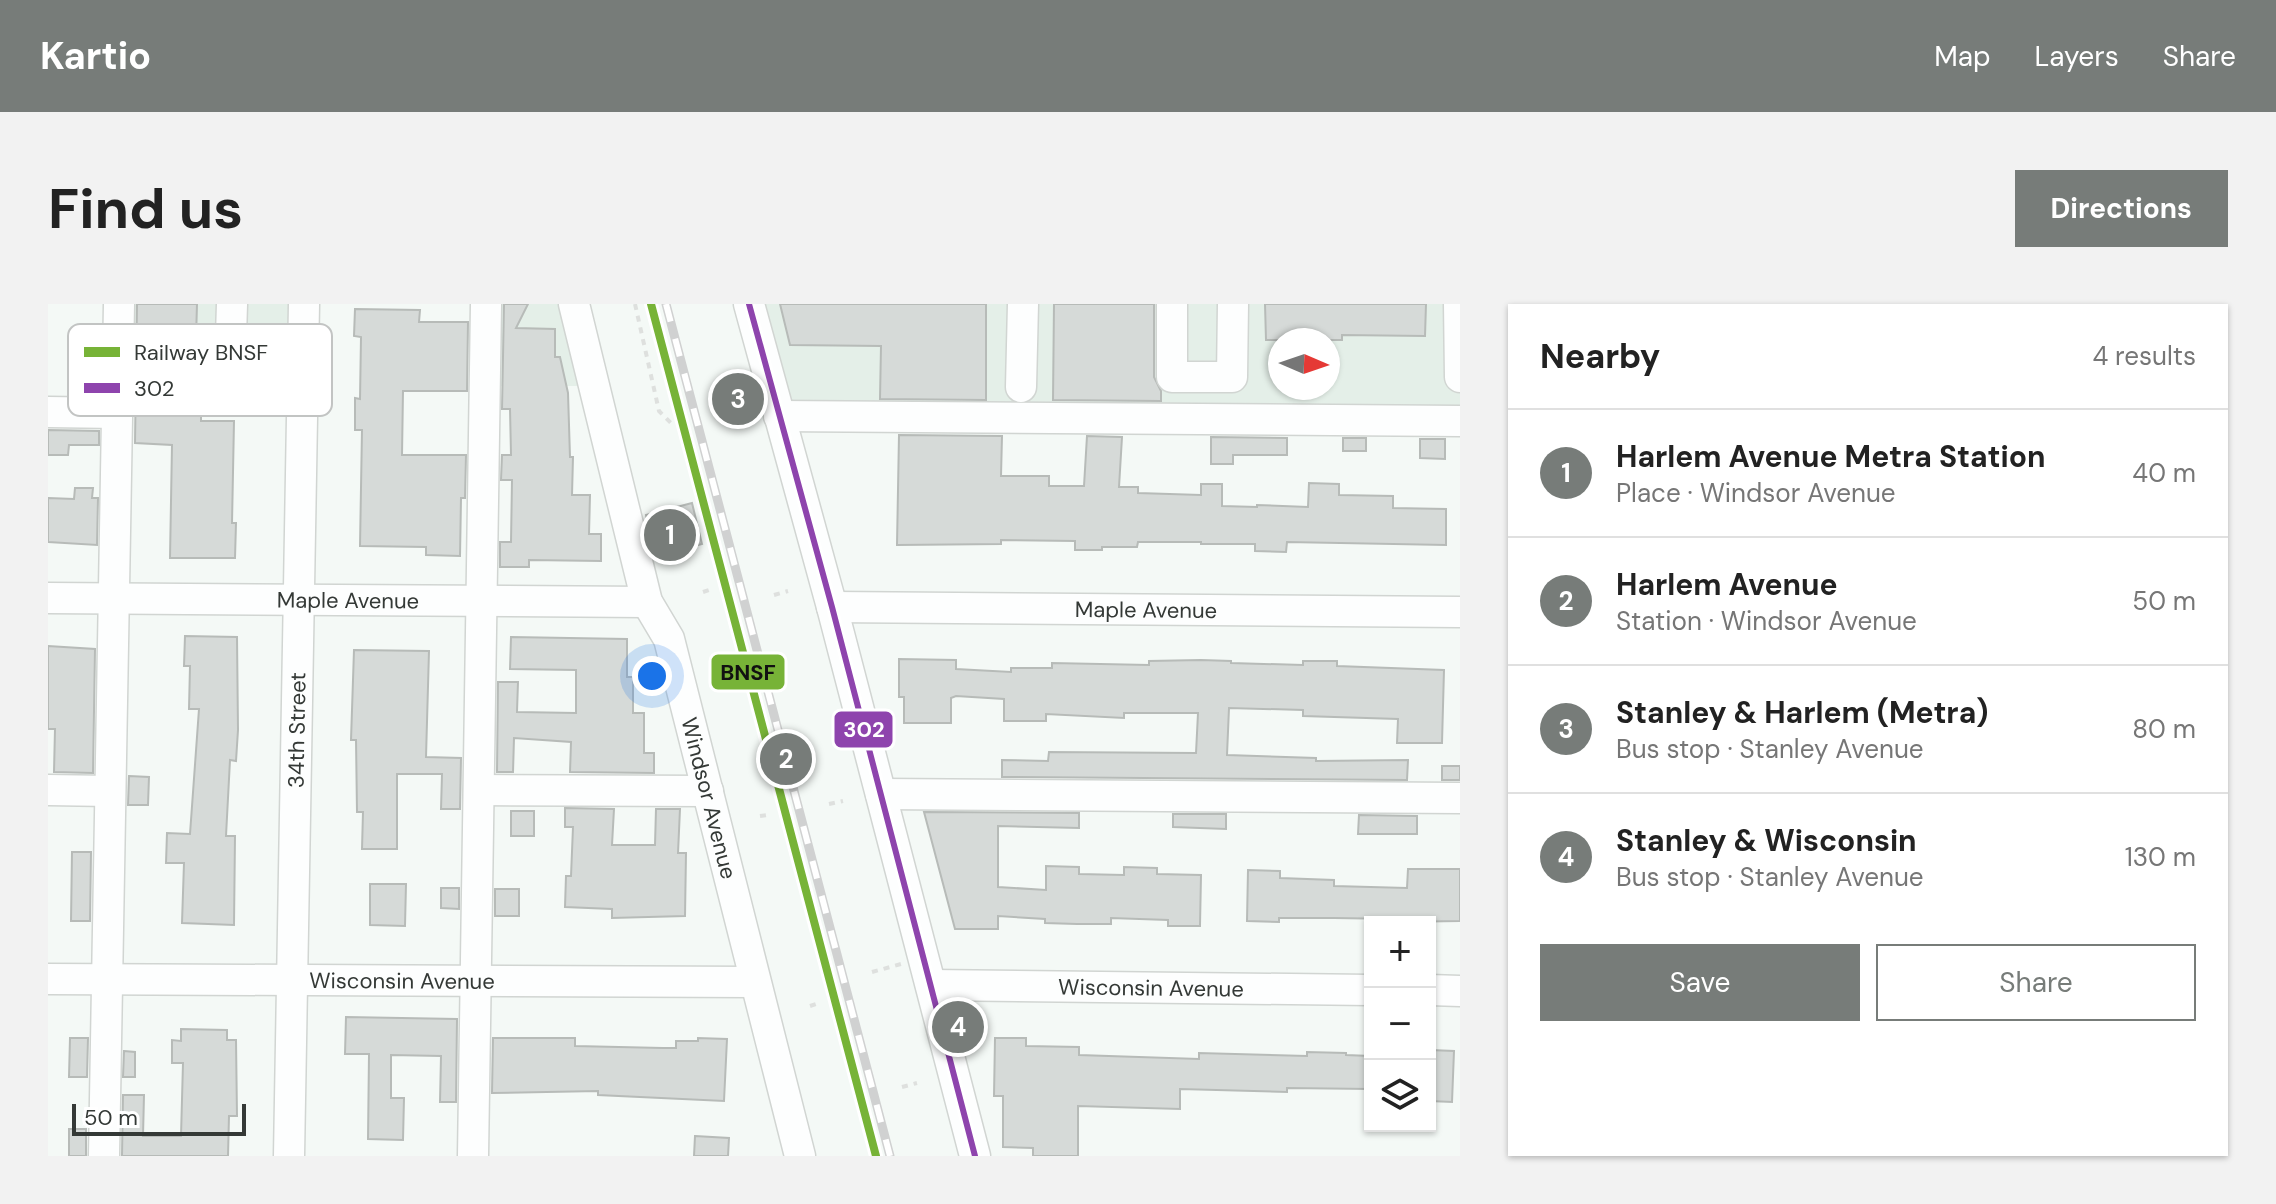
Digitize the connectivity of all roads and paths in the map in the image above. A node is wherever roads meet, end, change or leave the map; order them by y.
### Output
1 (119, 304) edge
2 (232, 304) edge
3 (304, 304) edge
4 (486, 304) edge
5 (574, 304) edge
6 (635, 304) edge
7 (749, 304) edge
8 (1023, 304) edge
9 (1172, 304) edge
10 (1233, 304) edge
11 (1459, 304) edge
12 (119, 324) edge
13 (231, 324) edge
14 (304, 324) edge
15 (1460, 377) edge
16 (1021, 387) dead end
17 (48, 412) edge
18 (68, 412) edge
19 (117, 416) edge
20 (302, 416) edge
21 (779, 416) junction
22 (1460, 421) edge
23 (672, 424) dead end
24 (709, 590) dead end
25 (788, 591) dead end
26 (703, 592) dead end
27 (774, 595) dead end
28 (48, 598) edge
29 (113, 598) junction
30 (299, 599) junction
31 (482, 601) junction
32 (647, 602) junction
33 (832, 607) junction
34 (1460, 612) edge
35 (48, 790) edge
36 (479, 790) junction
37 (109, 791) junction
38 (708, 791) junction
39 (881, 794) junction
40 (1460, 798) edge
41 (843, 801) dead end
42 (829, 804) dead end
43 (767, 815) dead end
44 (760, 816) dead end
45 (908, 962) dead end
46 (872, 972) dead end
47 (48, 979) edge
48 (106, 979) junction
49 (292, 980) junction
50 (476, 981) junction
51 (755, 982) junction
52 (931, 985) junction
53 (1364, 990) edge
54 (1436, 990) edge
55 (1460, 991) edge
56 (816, 1004) dead end
57 (810, 1006) dead end
58 (917, 1083) dead end
59 (902, 1087) dead end
60 (104, 1156) edge
61 (289, 1156) edge
62 (473, 1156) edge
63 (800, 1156) edge
64 (975, 1156) edge

1 - 12 street
2 - 13 street
3 - 14 street, 34th Street
4 - 31 street
5 - 32 street, Windsor Avenue
6 - 23 path
7 - 21 street
8 - 16 street
9 - 10 street
11 - 15 street
17 - 18 street
19 - 29 street
20 - 30 street, 34th Street
21 - 22 street
21 - 33 street
24 - 26 path
25 - 27 path
28 - 29 street, Maple Avenue
29 - 30 street, Maple Avenue
29 - 37 street
30 - 31 street, Maple Avenue
30 - 49 street, 34th Street
31 - 32 street, Maple Avenue
31 - 36 street
32 - 38 street, Windsor Avenue
33 - 34 street, Maple Avenue
33 - 39 street
35 - 37 street
36 - 38 street
36 - 50 street
37 - 48 street
38 - 51 street, Windsor Avenue
39 - 40 street
39 - 52 street
41 - 42 path
43 - 44 path
45 - 46 path
47 - 48 street, Wisconsin Avenue
48 - 49 street, Wisconsin Avenue
48 - 60 street
49 - 50 street, Wisconsin Avenue
49 - 61 street, 34th Street
50 - 51 street, Wisconsin Avenue
50 - 62 street
51 - 63 street, Windsor Avenue
52 - 53 street, Wisconsin Avenue
52 - 64 street
54 - 55 street
56 - 57 path
58 - 59 path

